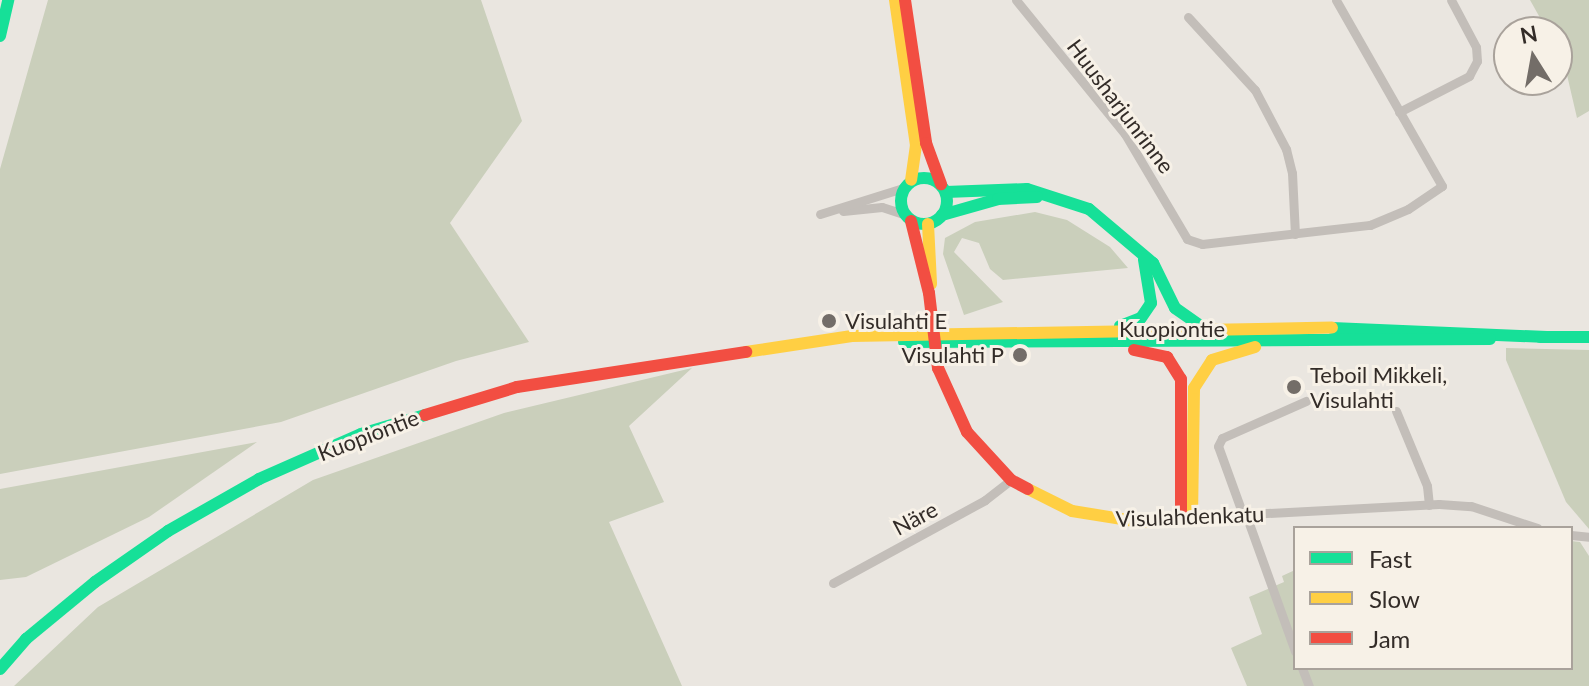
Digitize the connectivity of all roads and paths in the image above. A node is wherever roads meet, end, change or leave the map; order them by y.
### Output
1 (8, 0) edge
2 (895, 0) edge
3 (905, 0) edge
4 (1016, 0) edge
5 (1336, 0) edge
6 (1451, 0) edge
7 (1188, 17) dead end
8 (0, 36) edge
9 (1399, 112) junction
10 (907, 184) junction
11 (943, 188) junction
12 (1063, 199) junction
13 (942, 215) junction
14 (908, 217) junction
15 (928, 224) junction
16 (1295, 234) junction
17 (1141, 253) junction
18 (929, 293) junction
19 (1238, 329) junction
20 (1053, 336) junction
21 (1547, 337) junction
22 (1589, 337) edge
23 (1326, 340) junction
24 (1306, 401) dead end
25 (1396, 411) dead end
26 (1011, 480) junction
27 (1429, 505) junction
28 (1245, 515) junction
29 (1187, 517) junction
30 (1531, 526) edge
31 (833, 583) dead end
32 (1293, 646) edge
33 (0, 669) edge

1 - 8 main road
2 - 10 main road
3 - 11 main road
4 - 16 street, Huusharjunrinne
5 - 9 street, Huusharjunrinne
6 - 9 street
7 - 16 street
9 - 16 street, Huusharjunrinne
10 - 11 main road
10 - 14 main road
10 - 14 street
11 - 12 main road
11 - 13 main road
12 - 13 main road
12 - 17 main road
13 - 15 main road
14 - 15 main road
14 - 18 main road, Visulahdenkatu
15 - 18 main road, Visulahdenkatu
17 - 19 main road
17 - 20 main road
18 - 26 main road, Visulahdenkatu
19 - 20 main road, Kuopiontie
19 - 21 main road, Kuopiontie
20 - 23 main road, Kuopiontie
20 - 29 main road
20 - 33 main road, Kuopiontie
21 - 22 main road, Kuopiontie
21 - 23 main road, Kuopiontie
23 - 29 main road
24 - 28 street
25 - 27 street
26 - 29 main road, Visulahdenkatu
26 - 31 street, Näre
27 - 28 street, Visulahdenkatu
27 - 30 street, Visulahdenkatu
28 - 29 street, Visulahdenkatu
28 - 32 street

